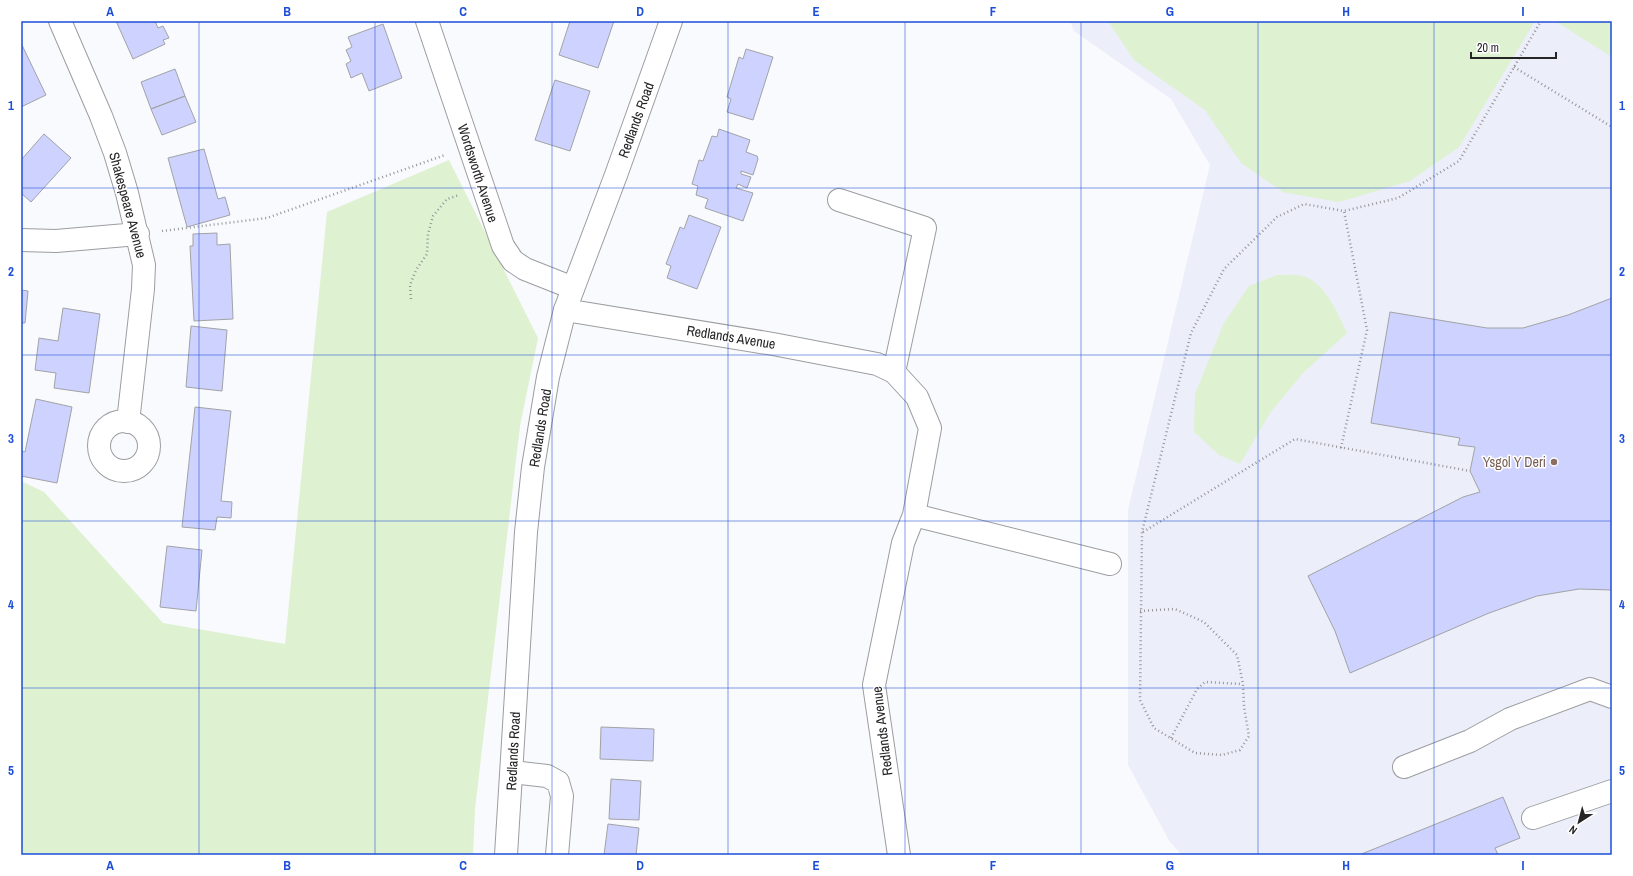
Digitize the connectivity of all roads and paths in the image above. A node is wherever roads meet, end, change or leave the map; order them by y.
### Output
1 (60, 21) edge
2 (426, 21) edge
3 (671, 21) edge
4 (1541, 21) edge
5 (1514, 67) junction
6 (1612, 128) edge
7 (470, 146) junction
8 (462, 194) dead end
9 (838, 200) dead end
10 (1344, 211) junction
11 (138, 234) junction
12 (21, 240) edge
13 (573, 288) junction
14 (410, 299) dead end
15 (565, 310) junction
16 (894, 372) junction
17 (128, 422) dead end
18 (1341, 448) junction
19 (1470, 471) dead end
20 (914, 515) junction
21 (1142, 532) junction
22 (1110, 564) dead end
23 (1140, 611) junction
24 (1242, 684) junction
25 (1612, 697) edge
26 (1171, 738) junction
27 (1404, 767) dead end
28 (512, 772) junction
29 (1612, 791) edge
30 (1534, 818) dead end
31 (506, 855) edge
32 (556, 855) edge
33 (899, 855) edge

1 - 11 street, Shakespeare Avenue
2 - 7 street, Wordsworth Avenue
3 - 13 street, Redlands Road
4 - 5 path
5 - 6 path
5 - 10 path
7 - 11 path
7 - 13 street, Wordsworth Avenue
8 - 14 path
9 - 16 street
10 - 18 path
10 - 21 path
11 - 12 street
11 - 17 street, Shakespeare Avenue
13 - 15 street, Redlands Road
15 - 16 street, Redlands Avenue
15 - 28 street, Redlands Road
16 - 20 street, Redlands Avenue
18 - 19 path
18 - 21 path
20 - 22 street
20 - 33 street, Redlands Avenue
21 - 23 path
23 - 24 path
23 - 26 path
24 - 26 path
24 - 26 path
25 - 27 street
28 - 31 street, Redlands Road
28 - 32 street
29 - 30 street

